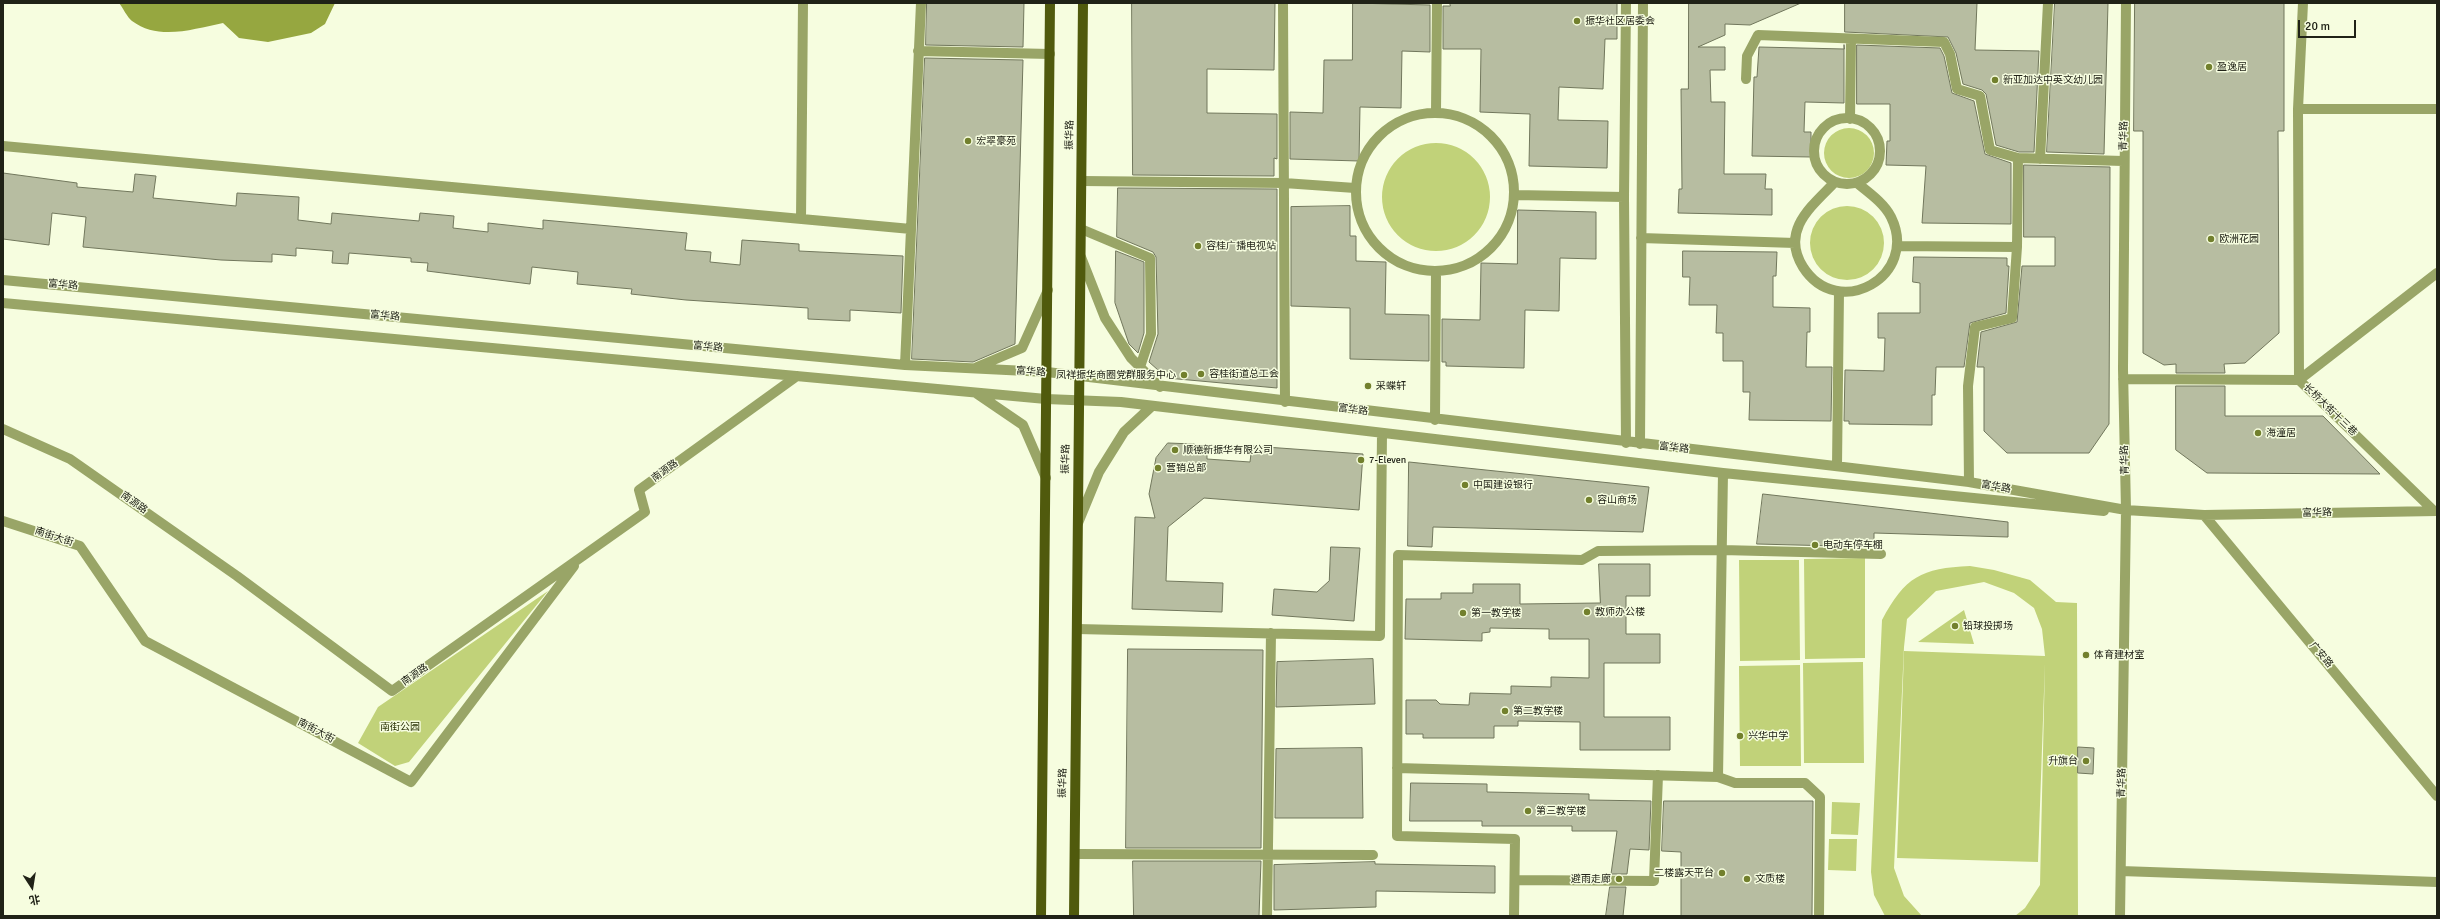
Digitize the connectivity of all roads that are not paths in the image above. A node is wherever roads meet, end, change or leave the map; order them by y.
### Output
1 (803, 3) edge
2 (920, 3) edge
3 (1050, 3) edge
4 (1083, 3) edge
5 (1283, 3) edge
6 (1437, 3) edge
7 (1626, 3) edge
8 (1643, 3) edge
9 (2048, 3) edge
10 (2126, 3) edge
11 (2303, 3) edge
12 (1851, 39) junction
13 (918, 51) junction
14 (1050, 54) junction
15 (1746, 79) dead end
16 (2298, 109) junction
17 (2437, 109) edge
18 (1436, 112) junction
19 (1850, 119) junction
20 (3, 146) edge
21 (2018, 158) junction
22 (2040, 159) junction
23 (2124, 161) junction
24 (1082, 181) junction
25 (1835, 182) junction
26 (1284, 183) junction
27 (1857, 183) junction
28 (1354, 188) junction
29 (1515, 195) junction
30 (1624, 197) junction
31 (801, 219) junction
32 (1081, 229) junction
33 (911, 230) junction
34 (1641, 238) junction
35 (1795, 243) junction
36 (1897, 246) junction
37 (2017, 247) junction
38 (1081, 258) junction
39 (1436, 271) junction
40 (2437, 273) edge
41 (3, 280) edge
42 (1048, 290) junction
43 (1839, 292) junction
44 (3, 303) edge
45 (904, 366) junction
46 (1140, 367) junction
47 (974, 368) junction
48 (1047, 372) junction
49 (797, 376) junction
50 (1080, 377) junction
51 (2123, 380) junction
52 (2299, 380) junction
53 (1160, 387) junction
54 (974, 392) junction
55 (1046, 399) junction
56 (1079, 399) junction
57 (1285, 402) junction
58 (1152, 406) junction
59 (1435, 420) junction
60 (3, 429) edge
61 (1382, 433) junction
62 (1626, 442) junction
63 (1640, 444) junction
64 (1837, 466) junction
65 (1723, 473) junction
66 (1046, 478) junction
67 (1969, 482) junction
68 (2126, 510) junction
69 (2435, 511) edge
70 (2204, 515) junction
71 (3, 521) edge
72 (1078, 523) junction
73 (1722, 550) junction
74 (1881, 554) dead end
75 (581, 557) junction
76 (1077, 629) junction
77 (1272, 633) junction
78 (1397, 768) junction
79 (1658, 775) junction
80 (1718, 777) junction
81 (2437, 796) edge
82 (1075, 854) junction
83 (1268, 854) junction
84 (1373, 855) dead end
85 (2121, 870) junction
86 (1515, 880) junction
87 (2437, 882) edge
88 (1042, 916) edge
89 (1074, 916) edge
90 (1267, 916) edge
91 (1514, 916) edge
92 (1819, 916) edge
93 (2120, 916) edge

1 - 31 street
2 - 13 street
3 - 14 main road, 振华路
4 - 24 main road, 振华路
5 - 26 street
6 - 18 street
7 - 30 street
8 - 34 street
9 - 22 street
10 - 23 street, 青华路
11 - 16 street
12 - 15 street
12 - 19 street
12 - 21 street
13 - 14 street
13 - 33 street
14 - 42 main road, 振华路
16 - 17 street
16 - 52 street
18 - 28 street
18 - 29 street
19 - 25 street
19 - 27 street
20 - 31 street
21 - 22 street
21 - 37 street
22 - 23 street
23 - 51 street, 青华路
24 - 26 street
24 - 32 main road, 振华路
25 - 27 street
25 - 35 street
26 - 28 street
26 - 57 street
27 - 36 street
28 - 39 street
29 - 30 street
29 - 39 street
30 - 62 street
31 - 33 street
32 - 38 main road, 振华路
32 - 46 street
33 - 45 street
34 - 35 street
34 - 63 street
35 - 43 street
36 - 37 street
36 - 43 street
37 - 67 street
38 - 46 street
38 - 50 main road, 振华路
39 - 59 street
40 - 52 street, 长桥大街十三巷
41 - 45 street, 富华路
42 - 47 street
42 - 48 main road, 振华路
43 - 64 street
44 - 49 street, 富华路
45 - 47 street, 富华路
46 - 53 street
47 - 48 street, 富华路
48 - 50 street, 富华路
48 - 55 main road, 振华路
49 - 54 street, 富华路
49 - 75 street, 南源路
50 - 53 street, 富华路
50 - 56 main road, 振华路
51 - 52 street
51 - 68 street, 青华路
52 - 69 street, 长桥大街十三巷
53 - 57 street, 富华路
54 - 55 street, 富华路
54 - 66 street
55 - 56 street, 富华路
55 - 66 main road, 振华路
56 - 58 street, 富华路
56 - 72 main road, 振华路
57 - 59 street, 富华路
58 - 61 street, 富华路
58 - 72 street
59 - 62 street, 富华路
60 - 75 street, 南源路
61 - 65 street, 富华路
61 - 77 street
62 - 63 street, 富华路
63 - 64 street, 富华路
64 - 67 street, 富华路
65 - 68 street, 富华路
65 - 73 street
66 - 88 main road, 振华路
67 - 68 street, 富华路
68 - 70 street, 富华路
68 - 85 street, 青华路
69 - 70 street, 富华路
70 - 81 street, 广安路
71 - 75 street, 南街大街
72 - 76 main road, 振华路
73 - 74 street
73 - 78 street
73 - 80 street
76 - 77 street
76 - 82 main road, 振华路
77 - 83 street
78 - 79 street
78 - 86 street
79 - 80 street
79 - 86 street
80 - 92 street
82 - 83 street
82 - 89 main road, 振华路
83 - 84 street
83 - 90 street
85 - 87 street
85 - 93 street, 青华路
86 - 91 street

